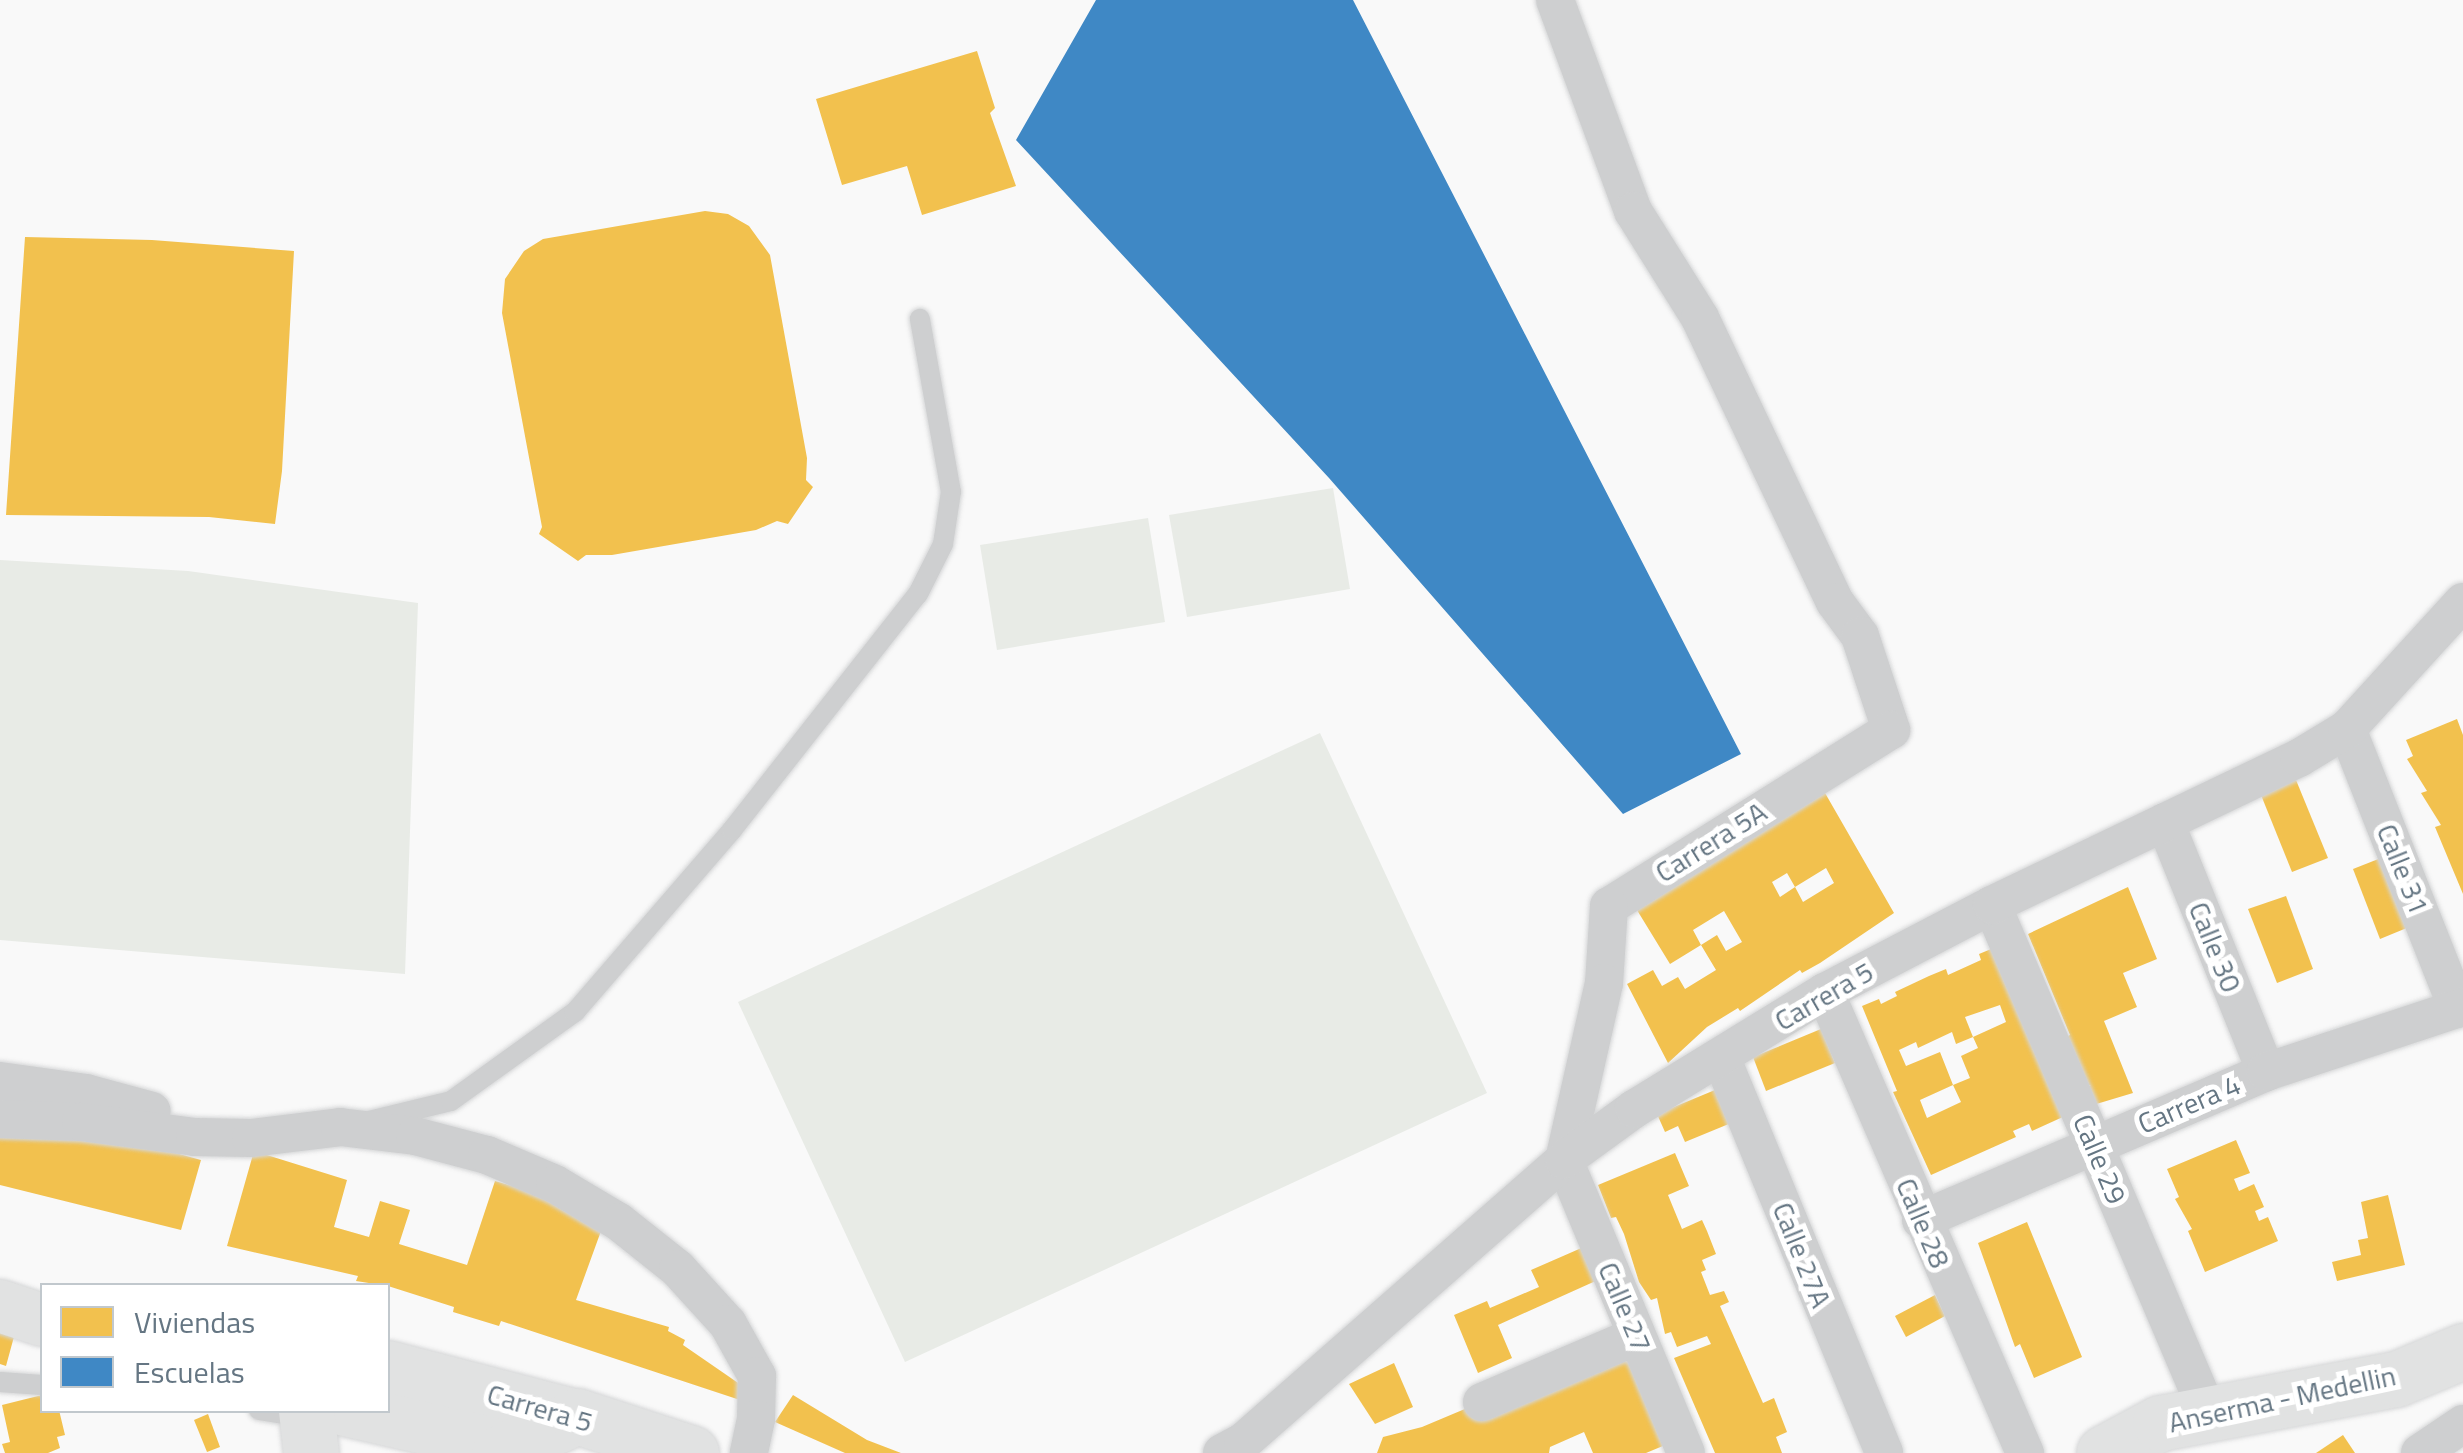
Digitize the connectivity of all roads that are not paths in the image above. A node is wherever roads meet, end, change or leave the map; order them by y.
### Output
1 (1554, 0) edge
2 (920, 319) dead end
3 (2463, 602) edge
4 (2347, 729) junction
5 (1813, 778) dead end
6 (2165, 822) junction
7 (1992, 905) junction
8 (1609, 906) junction
9 (1825, 992) junction
10 (2461, 1008) edge
11 (1721, 1057) junction
12 (2266, 1072) junction
13 (0, 1081) edge
14 (0, 1119) edge
15 (340, 1127) junction
16 (251, 1138) junction
17 (2094, 1144) junction
18 (1564, 1160) junction
19 (1921, 1220) junction
20 (0, 1276) edge
21 (40, 1286) edge
22 (0, 1306) edge
23 (40, 1319) edge
24 (1638, 1336) junction
25 (2463, 1352) edge
26 (390, 1368) edge
27 (0, 1382) edge
28 (40, 1385) edge
29 (1482, 1402) dead end
30 (2208, 1413) junction
31 (316, 1420) edge
32 (2463, 1424) edge
33 (538, 1442) edge
34 (668, 1450) edge
35 (749, 1453) edge
36 (1222, 1453) edge
37 (1686, 1453) edge
38 (1884, 1453) edge
39 (2025, 1453) edge
40 (2104, 1453) edge
41 (2420, 1453) edge

1 - 8 street
2 - 15 lane
3 - 4 street, Carrera 5
4 - 6 street, Carrera 5
4 - 10 street, Calle 31
5 - 8 street, Carrera 5A
6 - 7 street, Carrera 5
6 - 12 street, Calle 30
7 - 9 street, Carrera 5
7 - 17 street, Calle 29
8 - 18 street
9 - 11 street, Carrera 5
9 - 19 street, Calle 28
10 - 12 street, Carrera 4
11 - 18 street, Carrera 5
11 - 38 street, Calle 27A
12 - 17 street, Carrera 4
13 - 16 street
14 - 16 street
15 - 16 street
15 - 35 street
17 - 19 street, Carrera 4
17 - 30 street, Calle 29
18 - 24 street, Calle 27
18 - 36 street, Carrera 5
19 - 39 street, Calle 28
20 - 21 street
22 - 23 street
24 - 29 street
24 - 37 street, Calle 27
25 - 30 main road, Anserma - Medellin
26 - 33 street, Carrera 5
27 - 28 lane
30 - 40 main road, Anserma - Medellin
31 - 33 street, Carrera 5
32 - 41 street
33 - 34 main road, Carrera 5

